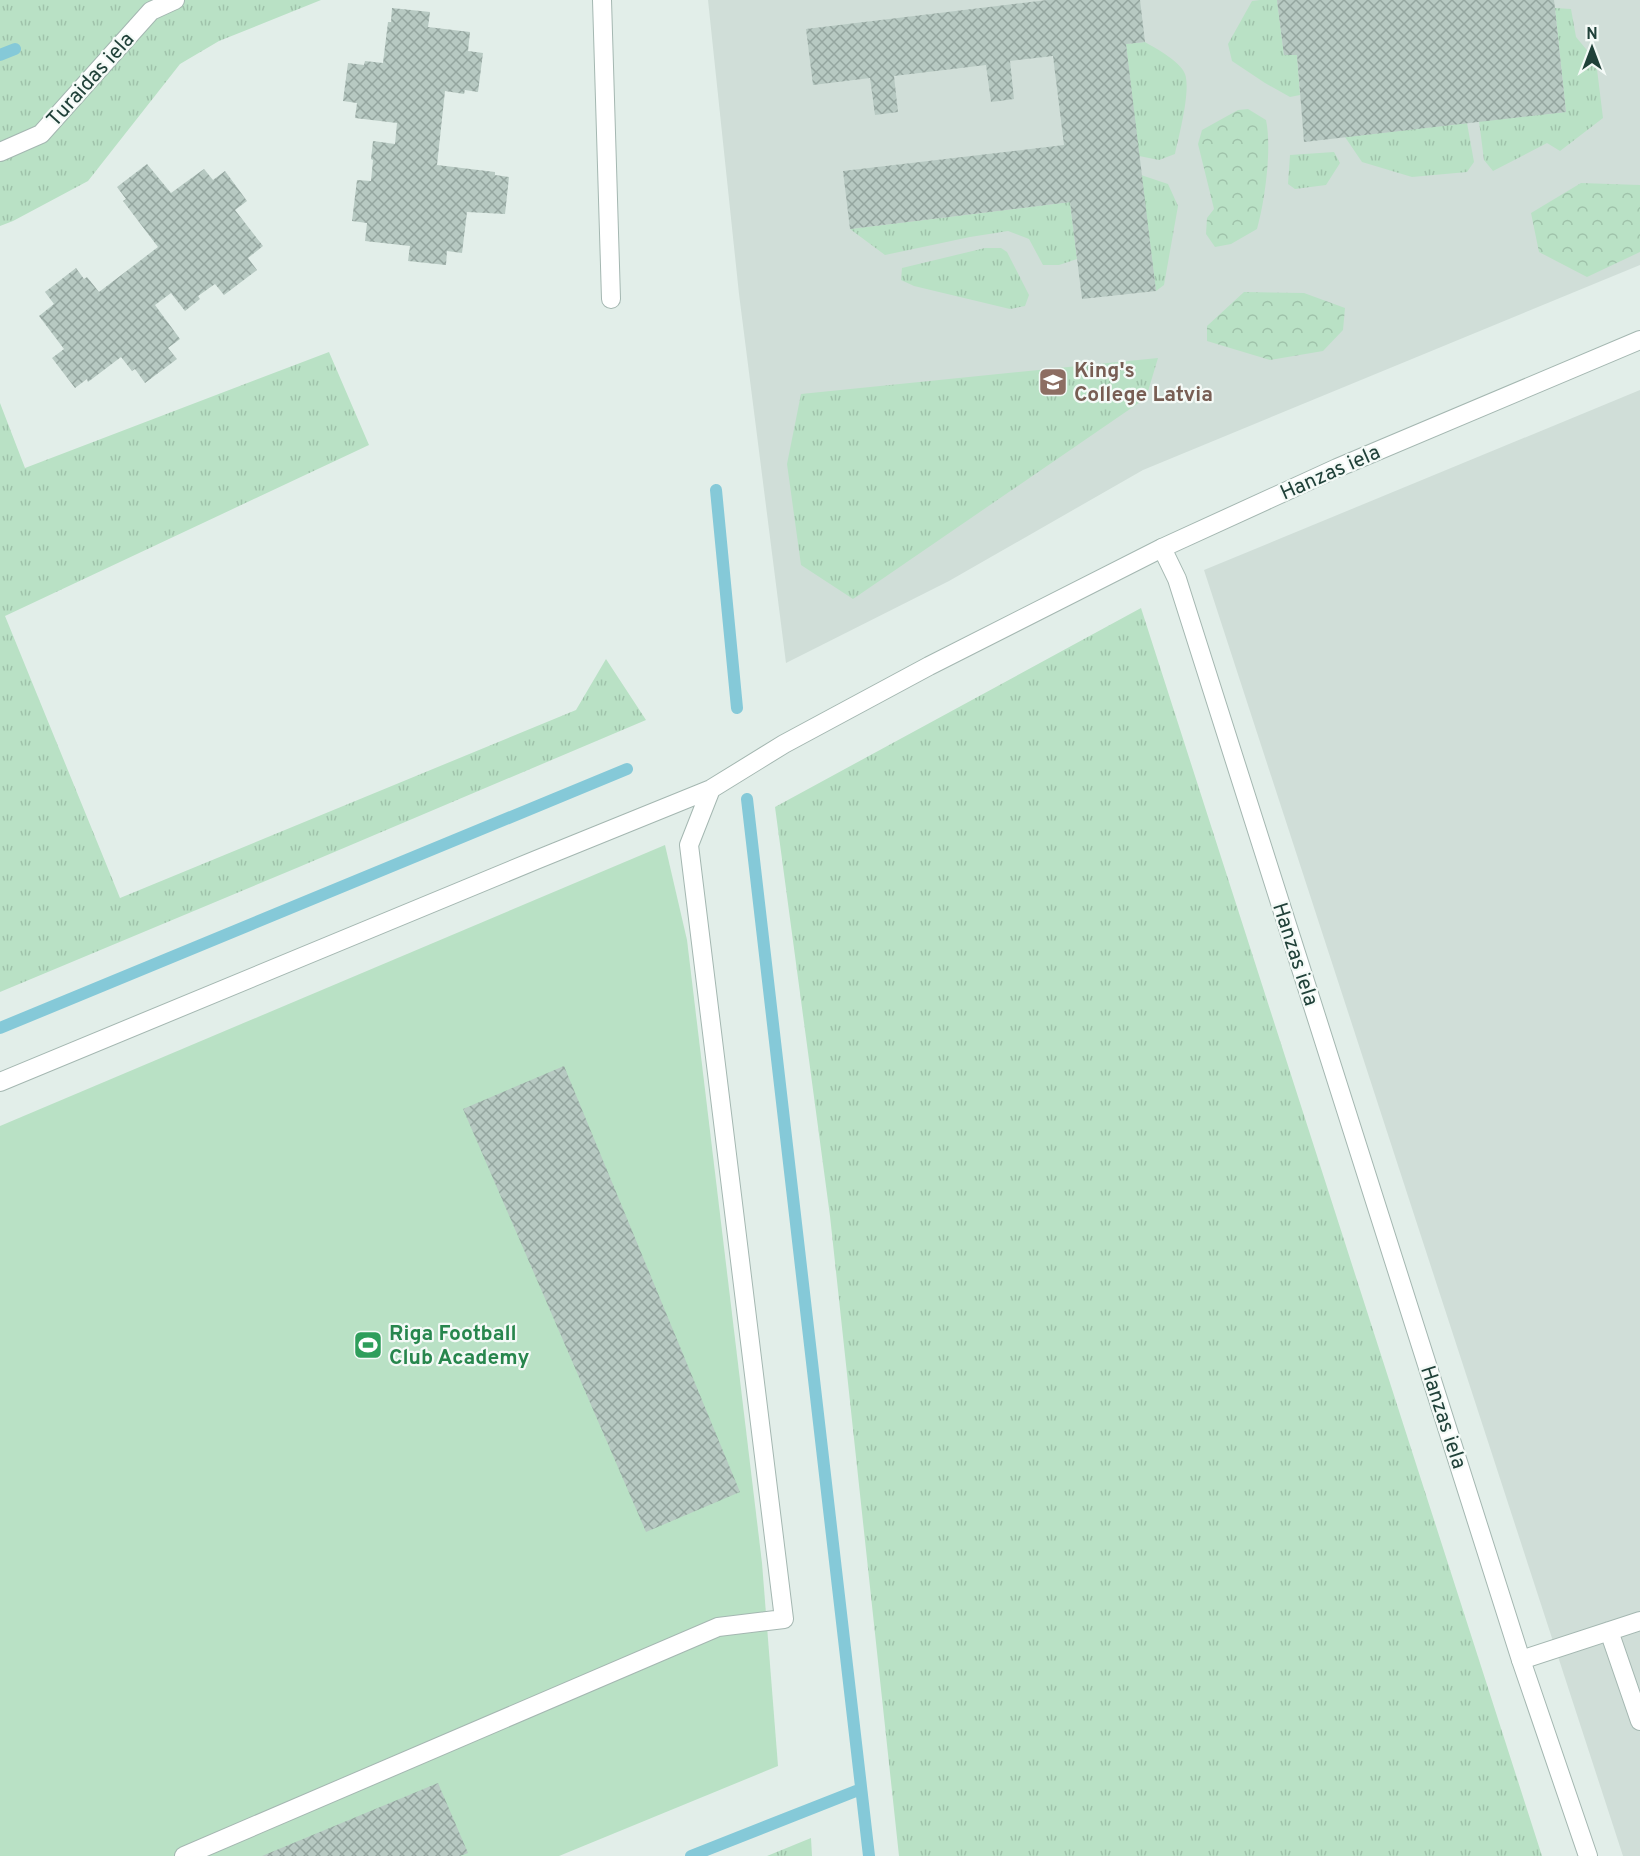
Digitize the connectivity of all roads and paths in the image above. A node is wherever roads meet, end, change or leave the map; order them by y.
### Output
1 (175, 0) edge
2 (602, 0) edge
3 (0, 152) edge
4 (611, 299) dead end
5 (1640, 340) edge
6 (1162, 548) junction
7 (711, 789) junction
8 (0, 1082) edge
9 (1640, 1621) edge
10 (1609, 1631) junction
11 (1521, 1660) junction
12 (1640, 1722) edge
13 (184, 1856) edge
14 (1588, 1856) edge

1 - 3 street, Turaidas iela
2 - 4 street
5 - 6 street, Hanzas iela
6 - 7 street
6 - 11 street, Hanzas iela
7 - 8 street
7 - 13 street
9 - 10 street
10 - 11 street
10 - 12 street
11 - 14 street, Hanzas iela

